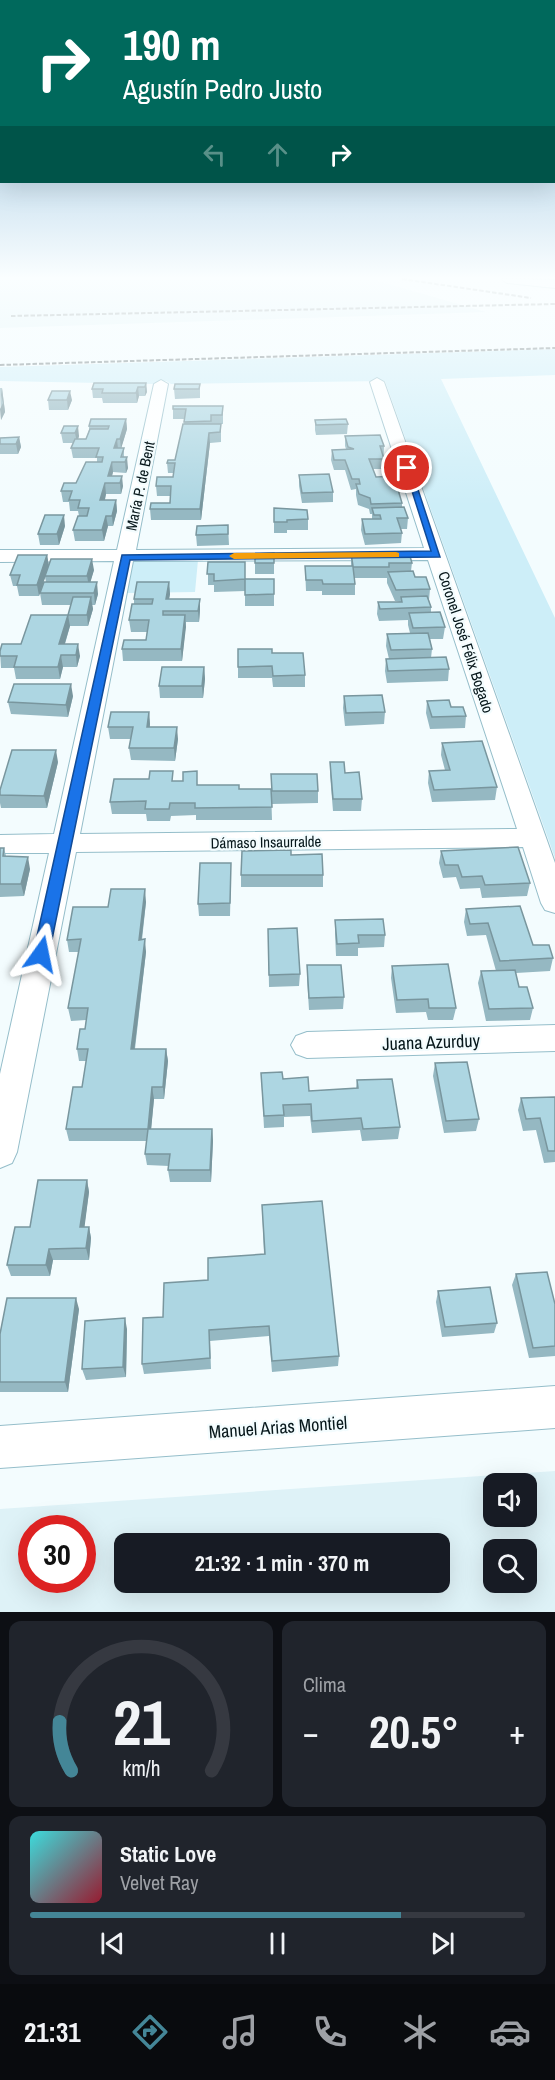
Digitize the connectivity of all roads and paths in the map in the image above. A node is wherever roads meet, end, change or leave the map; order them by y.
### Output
1 (377, 382) dead end
2 (161, 384) dead end
3 (437, 554) junction
4 (0, 556) edge
5 (126, 557) junction
6 (532, 838) junction
7 (0, 844) edge
8 (63, 844) junction
9 (555, 903) edge
10 (555, 1038) edge
11 (307, 1045) dead end
12 (0, 1152) edge
13 (555, 1407) edge
14 (0, 1447) edge

1 - 3 street, Coronel José Félix Bogado
2 - 5 street, María P. de Bent
3 - 5 street
3 - 6 street, Coronel José Félix Bogado
4 - 5 street
5 - 8 street, María P. de Bent
6 - 8 street, Dámaso Insaurralde
6 - 9 street, Coronel José Félix Bogado
7 - 8 street, Dámaso Insaurralde
8 - 12 street, María P. de Bent
10 - 11 street, Juana Azurduy
13 - 14 street, Manuel Arias Montiel

